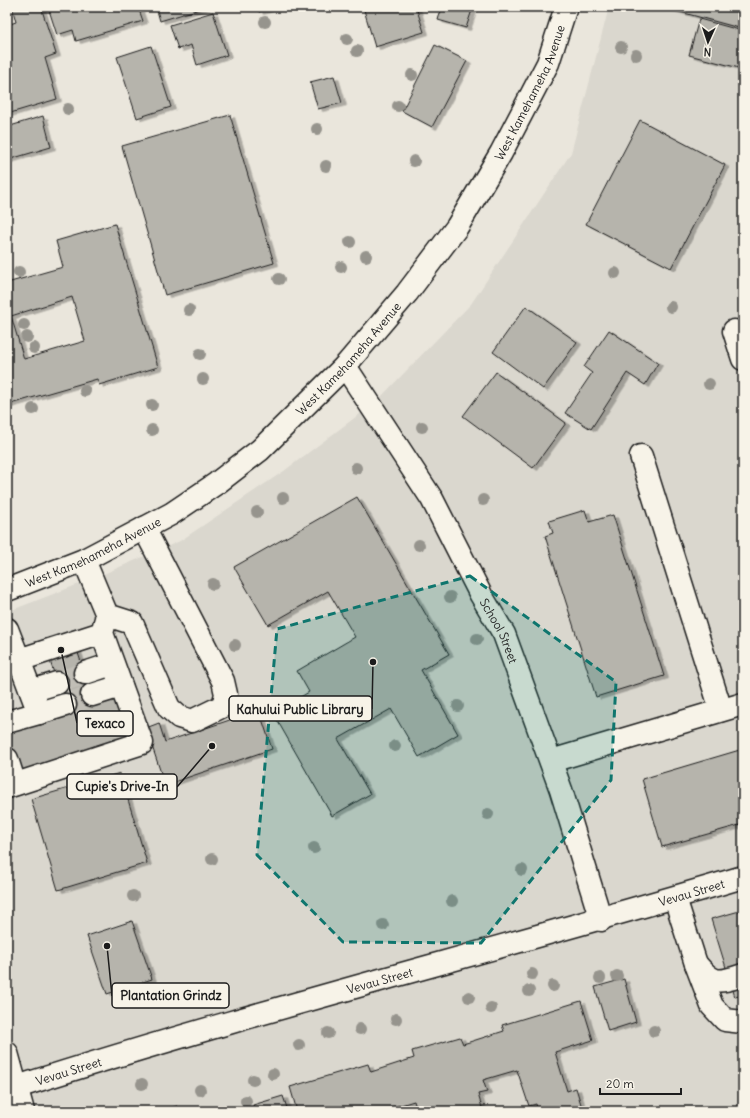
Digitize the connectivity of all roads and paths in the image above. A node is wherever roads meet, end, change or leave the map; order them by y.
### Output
1 (566, 7) edge
2 (734, 331) dead end
3 (743, 359) edge
4 (345, 366) junction
5 (640, 456) dead end
6 (144, 528) junction
7 (84, 560) junction
8 (7, 590) edge
9 (104, 624) junction
10 (7, 629) edge
11 (19, 660) junction
12 (112, 664) junction
13 (85, 673) tunnel mouth
14 (57, 683) tunnel mouth
15 (121, 686) junction
16 (31, 691) junction
17 (92, 695) tunnel mouth
18 (64, 704) tunnel mouth
19 (743, 704) edge
20 (721, 710) junction
21 (39, 713) junction
22 (7, 722) edge
23 (7, 759) edge
24 (551, 761) junction
25 (11, 786) edge
26 (743, 877) edge
27 (674, 898) junction
28 (601, 920) junction
29 (696, 964) junction
30 (743, 976) edge
31 (743, 1022) edge
32 (7, 1053) edge
33 (17, 1087) junction
34 (24, 1111) edge

1 - 4 street, West Kamehameha Avenue
2 - 3 street
4 - 6 street, West Kamehameha Avenue
4 - 24 street, School Street
5 - 20 street
6 - 7 street, West Kamehameha Avenue
6 - 9 street
7 - 8 street, West Kamehameha Avenue
7 - 9 street
9 - 11 street
9 - 12 street
10 - 11 street
11 - 16 street
12 - 13 street
12 - 15 street
14 - 16 street
15 - 17 street
15 - 25 street
16 - 21 street
18 - 21 street
19 - 20 street
20 - 24 street
21 - 22 street
23 - 25 street
24 - 28 street, School Street
26 - 27 street, Vevau Street
27 - 28 street, Vevau Street
27 - 29 street
28 - 33 street, Vevau Street
29 - 30 street
29 - 31 street
32 - 33 street
33 - 34 street

